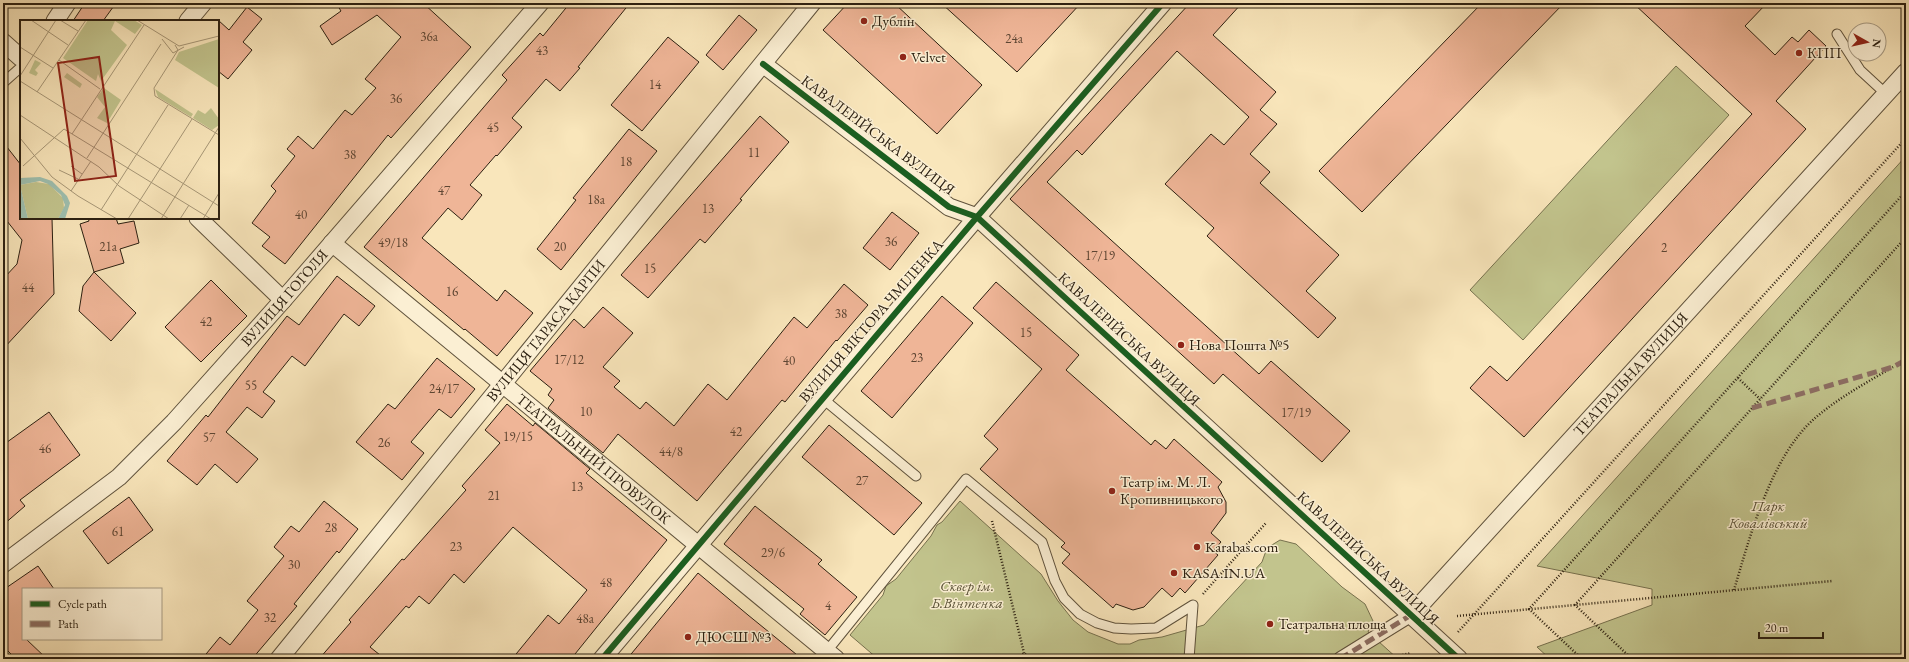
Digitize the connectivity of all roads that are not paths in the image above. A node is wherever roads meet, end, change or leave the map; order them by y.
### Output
1 (67, 3) edge
2 (203, 3) edge
3 (540, 3) edge
4 (812, 3) edge
5 (1163, 3) edge
6 (56, 20) edge
7 (189, 20) edge
8 (1837, 34) dead end
9 (3, 42) edge
10 (20, 57) edge
11 (762, 64) junction
12 (20, 68) edge
13 (1906, 72) edge
14 (3, 83) edge
15 (1886, 94) junction
16 (977, 217) junction
17 (199, 219) edge
18 (332, 243) junction
19 (283, 300) junction
20 (503, 383) junction
21 (822, 398) junction
22 (916, 476) dead end
23 (698, 544) junction
24 (3, 564) edge
25 (1411, 615) junction
26 (832, 655) edge
27 (279, 659) edge
28 (602, 659) edge
29 (1189, 659) edge
30 (1340, 659) edge
31 (1459, 659) edge

1 - 6 street
2 - 7 street
3 - 18 street, ВУЛИЦЯ ГОГОЛЯ
4 - 11 street, ВУЛИЦЯ ТАРАСА КАРПИ
5 - 16 street, ВУЛИЦЯ ВІКТОРА ЧМІЛЕНКА
8 - 15 lane
9 - 10 street
11 - 16 street, КАВАЛЕРІЙСЬКА ВУЛИЦЯ
11 - 20 street, ВУЛИЦЯ ТАРАСА КАРПИ
12 - 14 lane
13 - 15 street, ТЕАТРАЛЬНА ВУЛИЦЯ
15 - 25 street, ТЕАТРАЛЬНА ВУЛИЦЯ
16 - 21 street, ВУЛИЦЯ ВІКТОРА ЧМІЛЕНКА
16 - 25 street, КАВАЛЕРІЙСЬКА ВУЛИЦЯ
17 - 19 street
18 - 19 street, ВУЛИЦЯ ГОГОЛЯ
18 - 20 street, ТЕАТРАЛЬНИЙ ПРОВУЛОК
19 - 24 street, ВУЛИЦЯ ГОГОЛЯ
20 - 23 street, ТЕАТРАЛЬНИЙ ПРОВУЛОК
20 - 27 street, ВУЛИЦЯ ТАРАСА КАРПИ
21 - 22 lane
21 - 23 street, ВУЛИЦЯ ВІКТОРА ЧМІЛЕНКА
23 - 26 street, ТЕАТРАЛЬНИЙ ПРОВУЛОК
23 - 28 street, ВУЛИЦЯ ВІКТОРА ЧМІЛЕНКА
25 - 30 street, ТЕАТРАЛЬНА ВУЛИЦЯ
25 - 31 street, КАВАЛЕРІЙСЬКА ВУЛИЦЯ
26 - 29 lane

